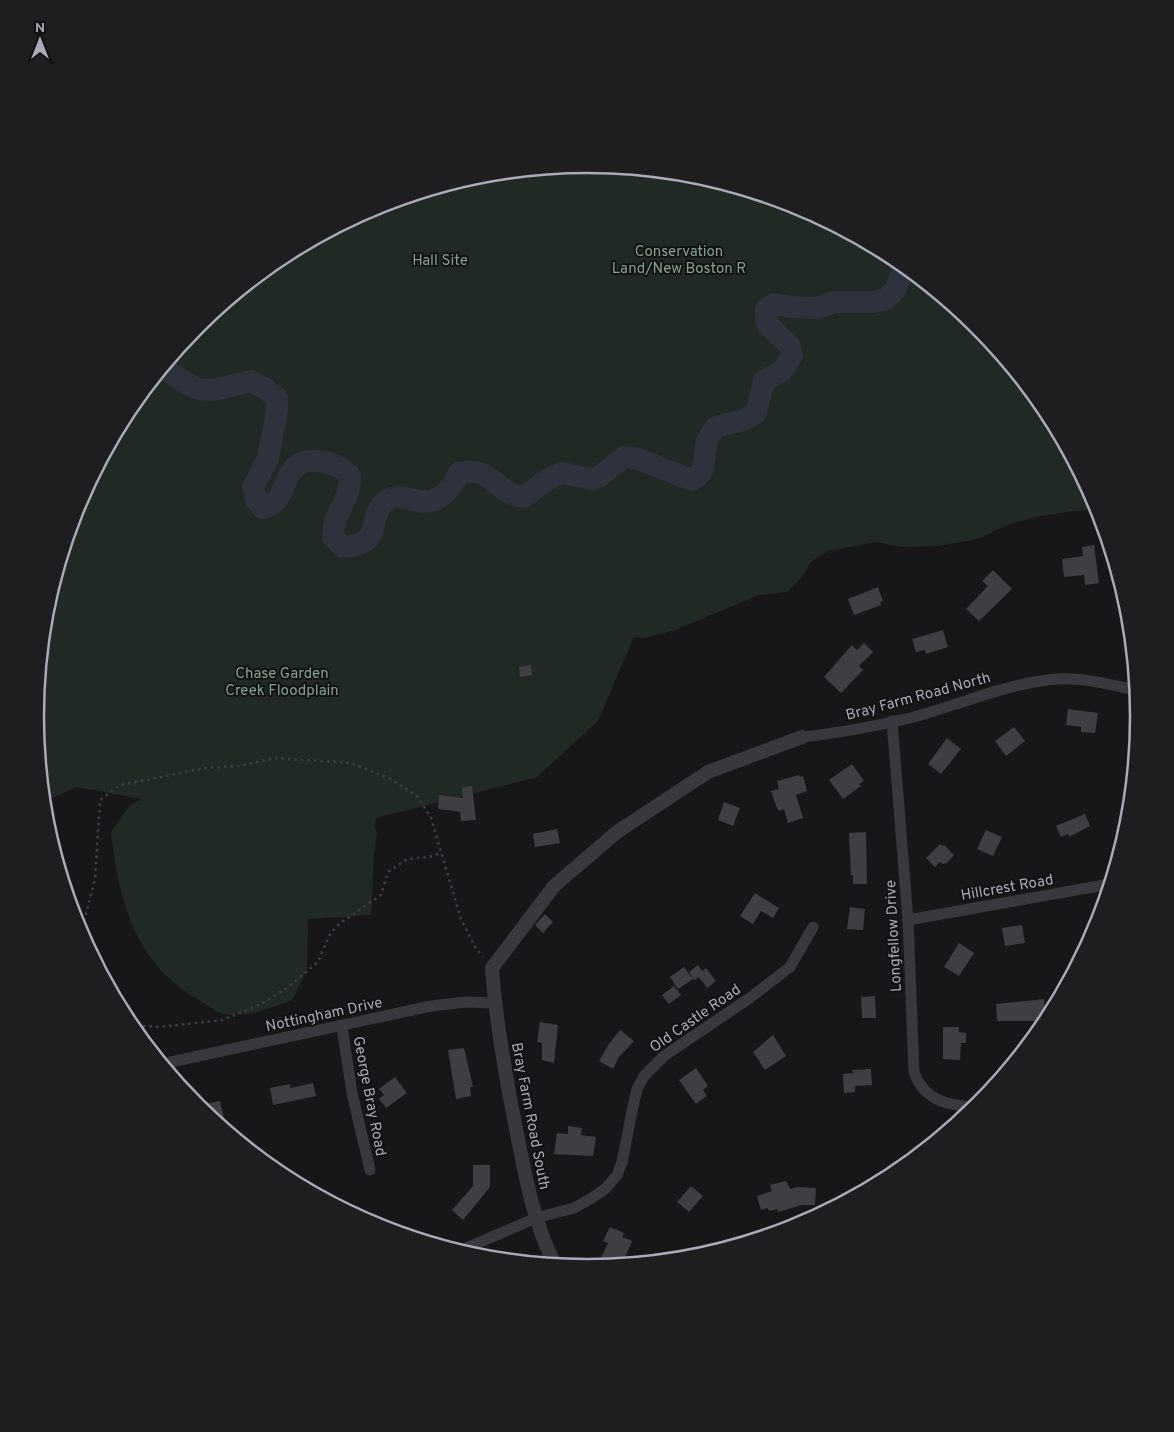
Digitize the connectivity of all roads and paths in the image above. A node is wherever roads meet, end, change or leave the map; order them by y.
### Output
1 (1129, 689) edge
2 (892, 721) junction
3 (802, 737) joint
4 (441, 853) junction
5 (1103, 885) edge
6 (908, 920) junction
7 (84, 921) edge
8 (813, 927) dead end
9 (492, 968) junction
10 (494, 1003) junction
11 (140, 1025) edge
12 (342, 1026) junction
13 (169, 1062) edge
14 (965, 1106) edge
15 (370, 1170) dead end
16 (536, 1218) junction
17 (470, 1246) edge
18 (552, 1258) edge

1 - 2 street, Bray Farm Road North
2 - 3 street, Bray Farm Road North
2 - 6 street, Longfellow Drive
3 - 9 street, Bray Farm Road North
4 - 7 path
4 - 9 path
4 - 11 path
5 - 6 street, Hillcrest Road
6 - 14 street, Longfellow Drive
8 - 16 street, Old Castle Road
9 - 10 street, Bray Farm Road South
10 - 12 street, Nottingham Drive
10 - 16 street, Bray Farm Road South
12 - 13 street, Nottingham Drive
12 - 15 street, George Bray Road
16 - 17 street, Old Castle Road
16 - 18 street, Bray Farm Road South

